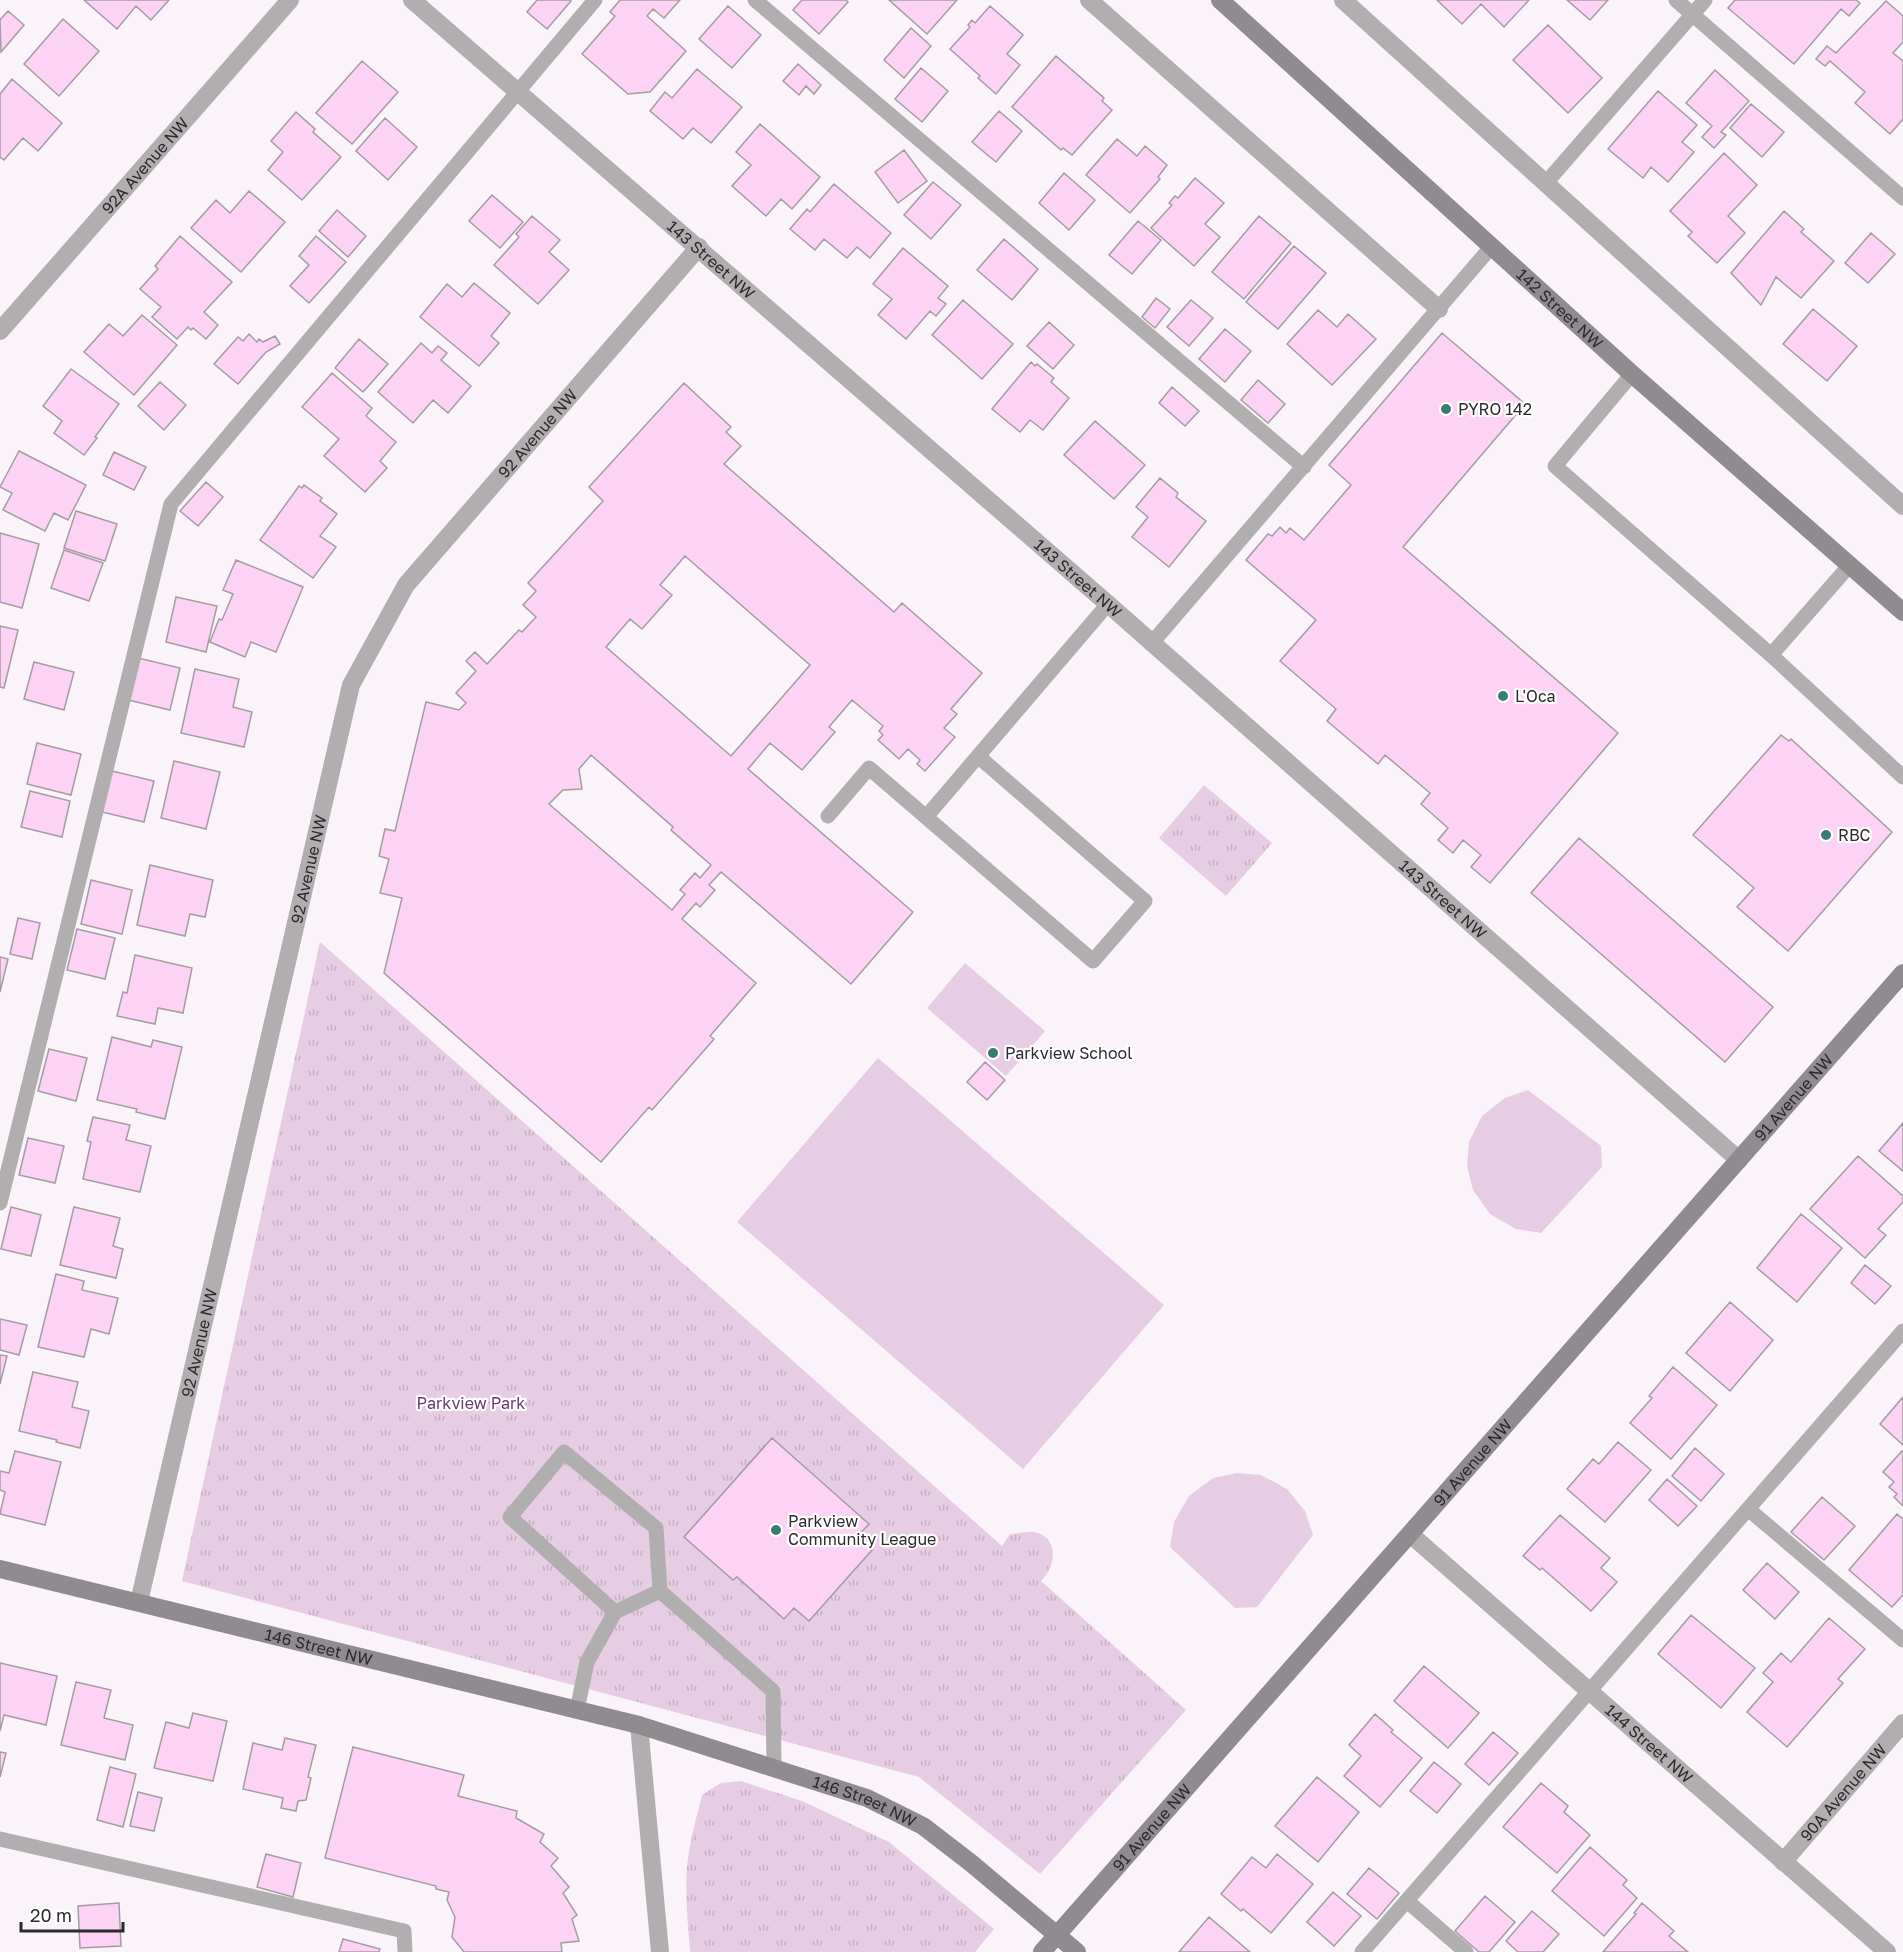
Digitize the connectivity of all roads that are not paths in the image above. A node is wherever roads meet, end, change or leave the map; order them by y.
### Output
1 (290, 0) edge
2 (412, 0) edge
3 (595, 0) edge
4 (755, 0) edge
5 (1089, 0) edge
6 (1220, 0) edge
7 (1342, 0) edge
8 (1676, 0) edge
9 (1706, 0) edge
10 (1693, 15) junction
11 (517, 91) junction
12 (1545, 184) junction
13 (1903, 198) edge
14 (1492, 246) junction
15 (699, 247) junction
16 (1439, 309) junction
17 (0, 330) edge
18 (1632, 374) junction
19 (1304, 467) junction
20 (1903, 507) edge
21 (1849, 566) junction
22 (1107, 604) junction
23 (1903, 612) edge
24 (1151, 644) junction
25 (1771, 656) junction
26 (980, 757) junction
27 (1903, 777) edge
28 (828, 816) dead end
29 (926, 818) junction
30 (1902, 976) edge
31 (1739, 1160) junction
32 (0, 1203) edge
33 (1903, 1331) edge
34 (1748, 1509) junction
35 (1410, 1534) junction
36 (0, 1569) edge
37 (660, 1591) junction
38 (139, 1602) junction
39 (615, 1612) junction
40 (1903, 1640) edge
41 (1589, 1692) junction
42 (577, 1710) junction
43 (1903, 1723) edge
44 (639, 1725) junction
45 (774, 1768) junction
46 (0, 1839) edge
47 (1783, 1862) junction
48 (1407, 1900) junction
49 (1058, 1935) junction
50 (405, 1952) edge
51 (660, 1952) edge
52 (1042, 1952) edge
53 (1077, 1952) edge
54 (1362, 1952) edge
55 (1466, 1952) edge
56 (1887, 1952) edge

1 - 17 street, 92A Avenue NW
2 - 11 street, 143 Street NW
3 - 11 lane
4 - 19 lane
5 - 16 street
6 - 14 street, 142 Street NW
7 - 12 street
8 - 10 lane
9 - 10 lane
10 - 12 lane
10 - 13 lane
11 - 15 street, 143 Street NW
11 - 32 lane
12 - 20 street
14 - 16 lane
14 - 18 street, 142 Street NW
15 - 22 street, 143 Street NW
15 - 38 street, 92 Avenue NW
16 - 19 lane
18 - 21 street, 142 Street NW
18 - 25 lane
19 - 24 lane
21 - 23 street, 142 Street NW
21 - 25 lane
22 - 24 street, 143 Street NW
22 - 26 lane
24 - 31 street, 143 Street NW
25 - 27 lane
26 - 29 lane
26 - 29 lane
28 - 29 lane
30 - 31 street, 91 Avenue NW
31 - 35 street, 91 Avenue NW
33 - 34 lane
34 - 40 lane
34 - 41 lane
35 - 41 street, 144 Street NW
35 - 49 street, 91 Avenue NW
36 - 38 street, 146 Street NW
37 - 39 lane
37 - 39 lane
37 - 45 lane
38 - 42 street, 146 Street NW
39 - 42 lane
41 - 47 street, 144 Street NW
41 - 48 lane
42 - 44 street, 146 Street NW
43 - 47 street, 90A Avenue NW
44 - 45 street, 146 Street NW
44 - 51 street
45 - 49 street, 146 Street NW
46 - 50 lane
47 - 56 street, 144 Street NW
48 - 54 lane
48 - 55 lane
49 - 52 street, 91 Avenue NW
49 - 53 street, 146 Street NW

